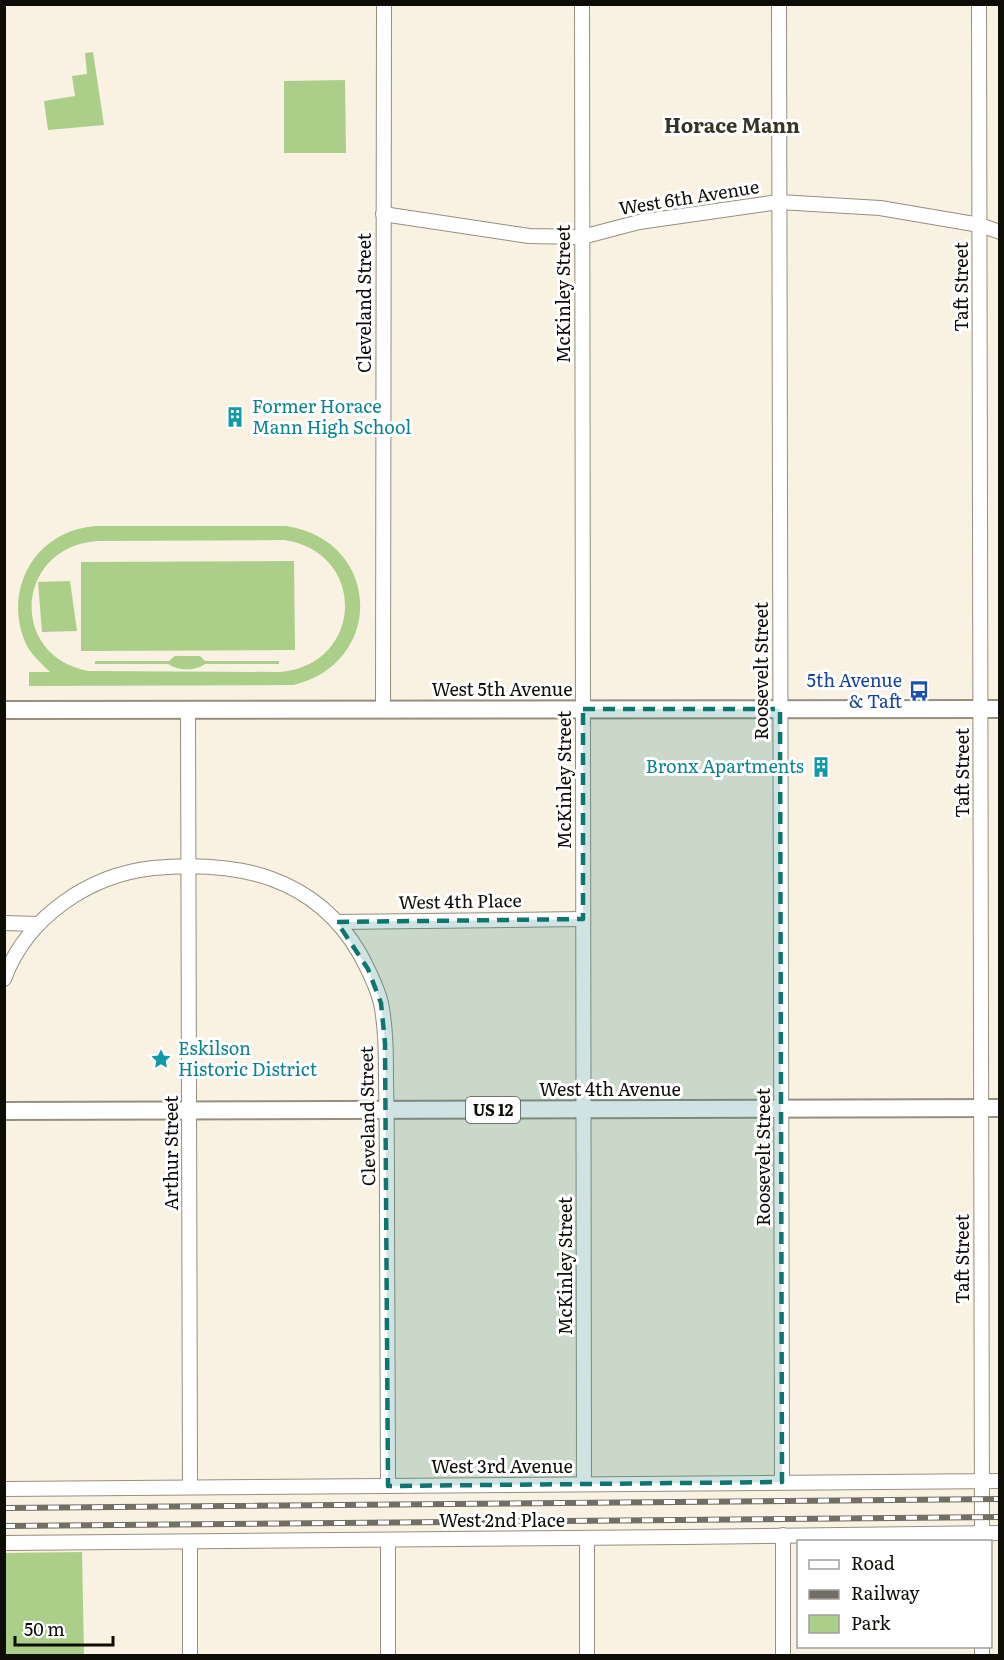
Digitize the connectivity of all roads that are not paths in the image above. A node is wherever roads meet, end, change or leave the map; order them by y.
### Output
1 (384, 4) edge
2 (582, 4) edge
3 (779, 4) edge
4 (979, 4) edge
5 (779, 202) junction
6 (384, 214) junction
7 (980, 225) junction
8 (999, 232) edge
9 (582, 237) junction
10 (583, 709) junction
11 (780, 709) junction
12 (981, 709) junction
13 (999, 709) edge
14 (4, 710) edge
15 (188, 710) junction
16 (383, 710) junction
17 (189, 866) junction
18 (584, 919) junction
19 (338, 922) junction
20 (4, 923) edge
21 (38, 924) junction
22 (4, 979) edge
23 (981, 1108) junction
24 (999, 1108) edge
25 (782, 1109) junction
26 (189, 1110) junction
27 (387, 1110) junction
28 (584, 1110) junction
29 (4, 1111) edge
30 (982, 1481) junction
31 (999, 1481) edge
32 (782, 1482) junction
33 (584, 1484) junction
34 (388, 1486) junction
35 (190, 1487) junction
36 (4, 1489) edge
37 (999, 1533) edge
38 (783, 1535) junction
39 (982, 1537) edge
40 (587, 1538) junction
41 (388, 1540) junction
42 (190, 1542) junction
43 (4, 1543) edge
44 (190, 1656) edge
45 (388, 1656) edge
46 (587, 1656) edge
47 (783, 1656) edge

1 - 6 street, Cleveland Street
2 - 9 street, McKinley Street
3 - 5 street, Roosevelt Street
4 - 7 street, Taft Street
5 - 7 street, West 6th Avenue
5 - 9 street, West 6th Avenue
5 - 11 street, Roosevelt Street
6 - 9 street, West 6th Avenue
6 - 16 street, Cleveland Street
7 - 8 street, West 6th Avenue
7 - 12 street, Taft Street
9 - 10 street, McKinley Street
10 - 11 main road, West 5th Avenue
10 - 16 main road, West 5th Avenue
10 - 18 street, McKinley Street
11 - 12 main road, West 5th Avenue
11 - 25 street, Roosevelt Street
12 - 13 main road, West 5th Avenue
12 - 23 street, Taft Street
14 - 15 main road, West 5th Avenue
15 - 16 main road, West 5th Avenue
15 - 17 street, Arthur Street
17 - 19 street, Cleveland Street
17 - 21 street, Cleveland Street
17 - 26 street, Arthur Street
18 - 19 street, West 4th Place
18 - 28 street, McKinley Street
19 - 27 street, Cleveland Street
20 - 21 street
21 - 22 street, Cleveland Street
23 - 24 main road, West 4th Avenue / US 12
23 - 25 main road, West 4th Avenue / US 12
23 - 30 street, Taft Street
25 - 28 main road, West 4th Avenue / US 12
25 - 32 street, Roosevelt Street
26 - 27 main road, West 4th Avenue / US 12
26 - 29 main road, West 4th Avenue / US 12
26 - 35 street, Arthur Street
27 - 28 main road, West 4th Avenue / US 12
27 - 34 street, Cleveland Street
28 - 33 street, McKinley Street
30 - 31 street, West 3rd Avenue
30 - 32 street, West 3rd Avenue
30 - 39 street, Taft Street
32 - 33 street, West 3rd Avenue
33 - 34 street, West 3rd Avenue
34 - 35 street, West 3rd Avenue
35 - 36 street, West 3rd Avenue
37 - 39 street, West 2nd Place
38 - 39 street, West 2nd Place
38 - 40 street, West 2nd Place
38 - 47 street
40 - 41 street, West 2nd Place
40 - 46 street
41 - 42 street, West 2nd Place
41 - 45 street
42 - 43 street, West 2nd Place
42 - 44 street

